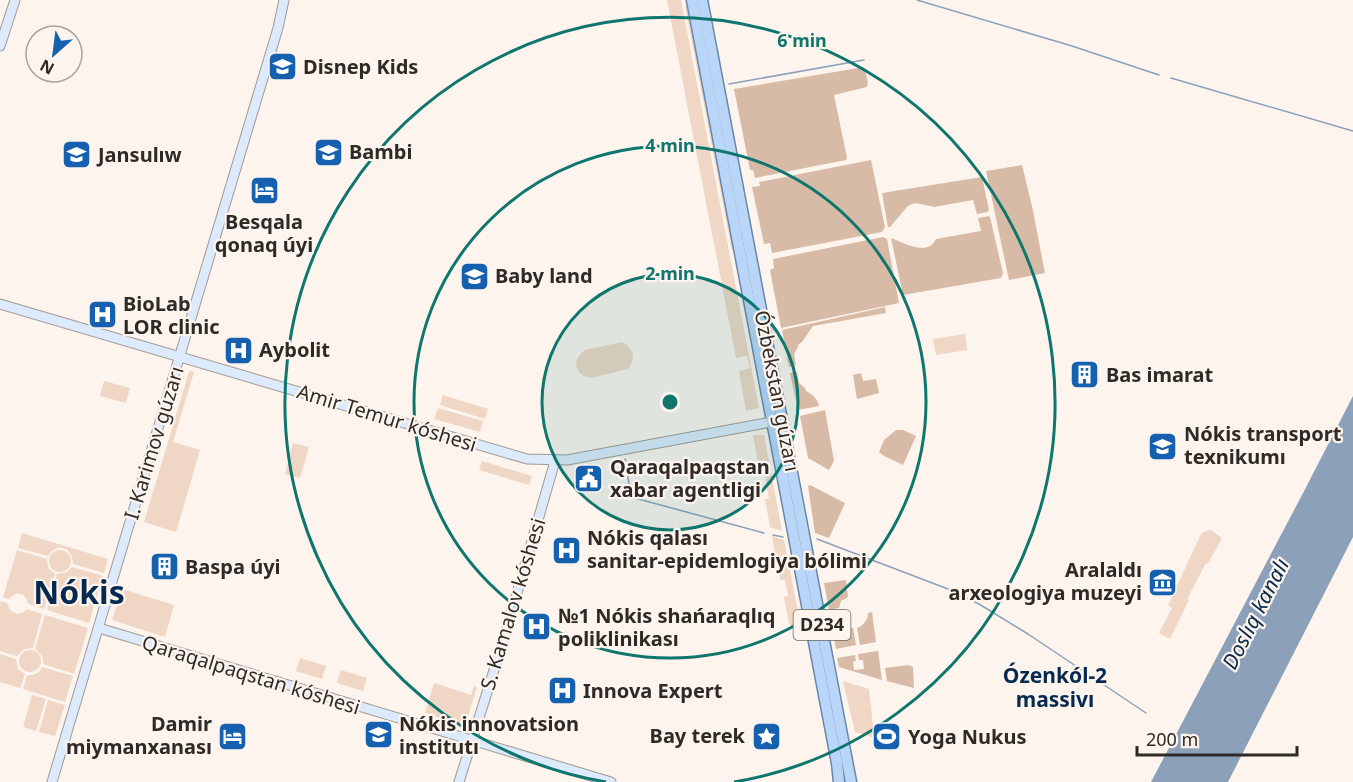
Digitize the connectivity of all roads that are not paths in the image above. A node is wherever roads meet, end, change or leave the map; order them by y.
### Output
1 (15, 0) edge
2 (284, 0) edge
3 (692, 0) edge
4 (702, 0) edge
5 (0, 46) edge
6 (0, 304) edge
7 (180, 357) junction
8 (777, 421) junction
9 (555, 461) junction
10 (99, 628) junction
11 (472, 740) junction
12 (838, 781) edge
13 (52, 782) edge
14 (459, 782) edge
15 (611, 782) edge
16 (851, 782) edge

1 - 5 main road
2 - 7 main road, I. Karimov gúzarı
3 - 8 main road, Ózbekstan gúzarı / D234
4 - 8 main road, Ózbekstan gúzarı / D234
6 - 7 main road, Amir Temur kóshesi
7 - 9 main road, Amir Temur kóshesi
7 - 10 main road, I. Karimov gúzarı
8 - 9 main road, Amir Temur kóshesi
8 - 12 main road, Ózbekstan gúzarı / D234
8 - 16 main road, Ózbekstan gúzarı / D234
9 - 11 main road, S. Kamalov kóshesi
10 - 11 main road, Qaraqalpaqstan kóshesi
10 - 13 main road, I. Karimov gúzarı
11 - 14 main road, S. Kamalov kóshesi
11 - 15 main road, Qaraqalpaqstan kóshesi

